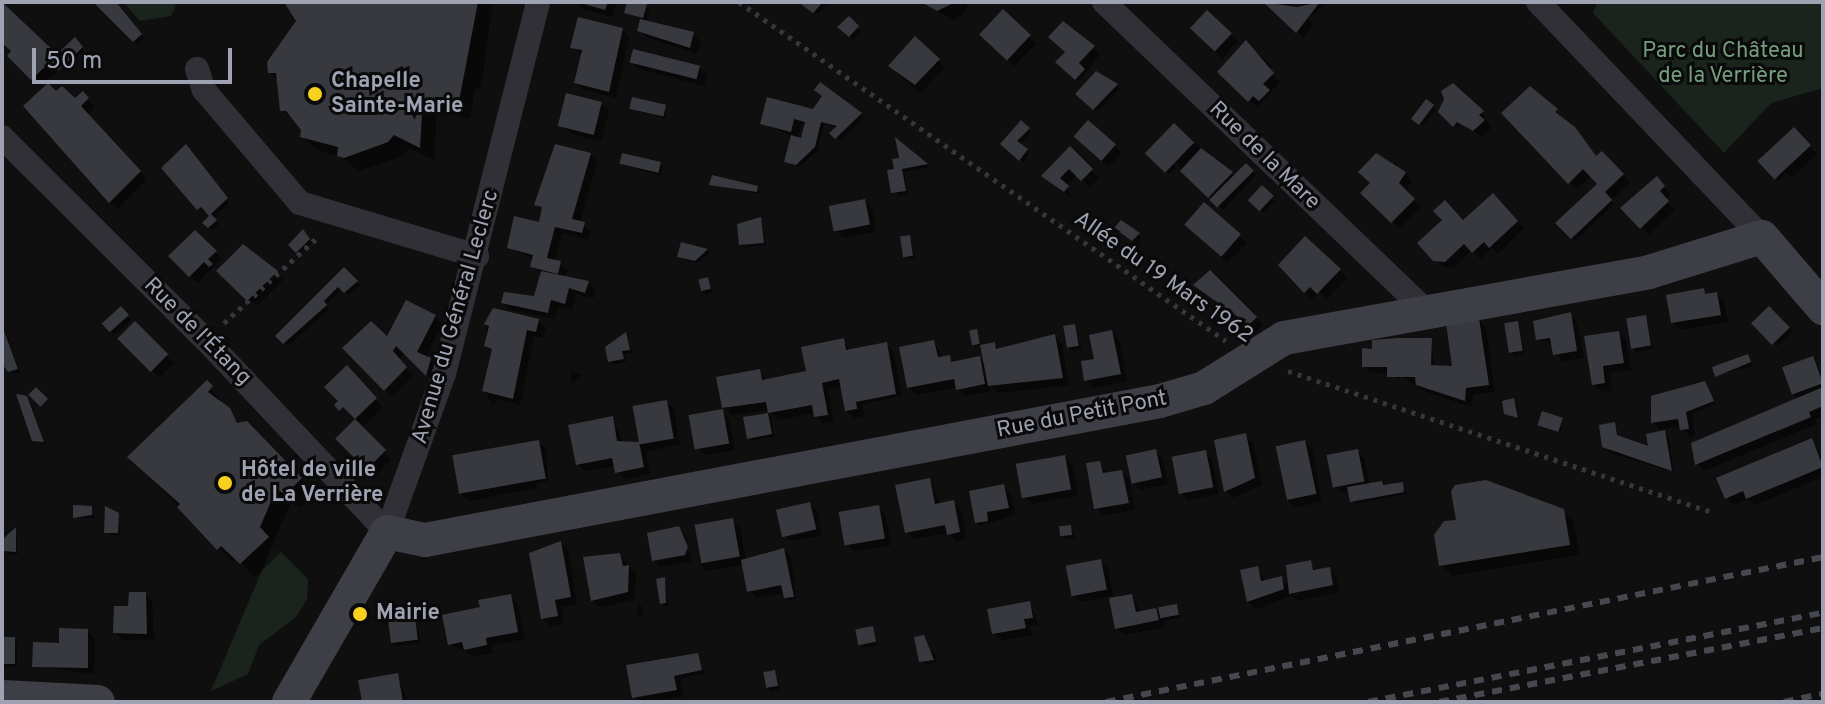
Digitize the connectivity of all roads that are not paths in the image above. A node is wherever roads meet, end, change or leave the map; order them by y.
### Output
1 (538, 2) edge
2 (1104, 2) edge
3 (1538, 2) edge
4 (197, 69) dead end
5 (2, 137) edge
6 (1762, 237) junction
7 (477, 256) junction
8 (1823, 283) edge
9 (1823, 308) edge
10 (1425, 310) junction
11 (387, 532) junction
12 (2, 697) edge
13 (98, 702) edge
14 (289, 702) edge

1 - 7 street, Avenue du Général Leclerc
2 - 10 street, Rue de la Mare
3 - 6 street
4 - 7 street
5 - 11 street, Rue de l'Étang
6 - 8 street
6 - 9 street
6 - 10 street, Rue du Petit Pont
7 - 11 street, Avenue du Général Leclerc
10 - 11 street, Rue du Petit Pont
11 - 14 street, Avenue du Général Leclerc
12 - 13 street

